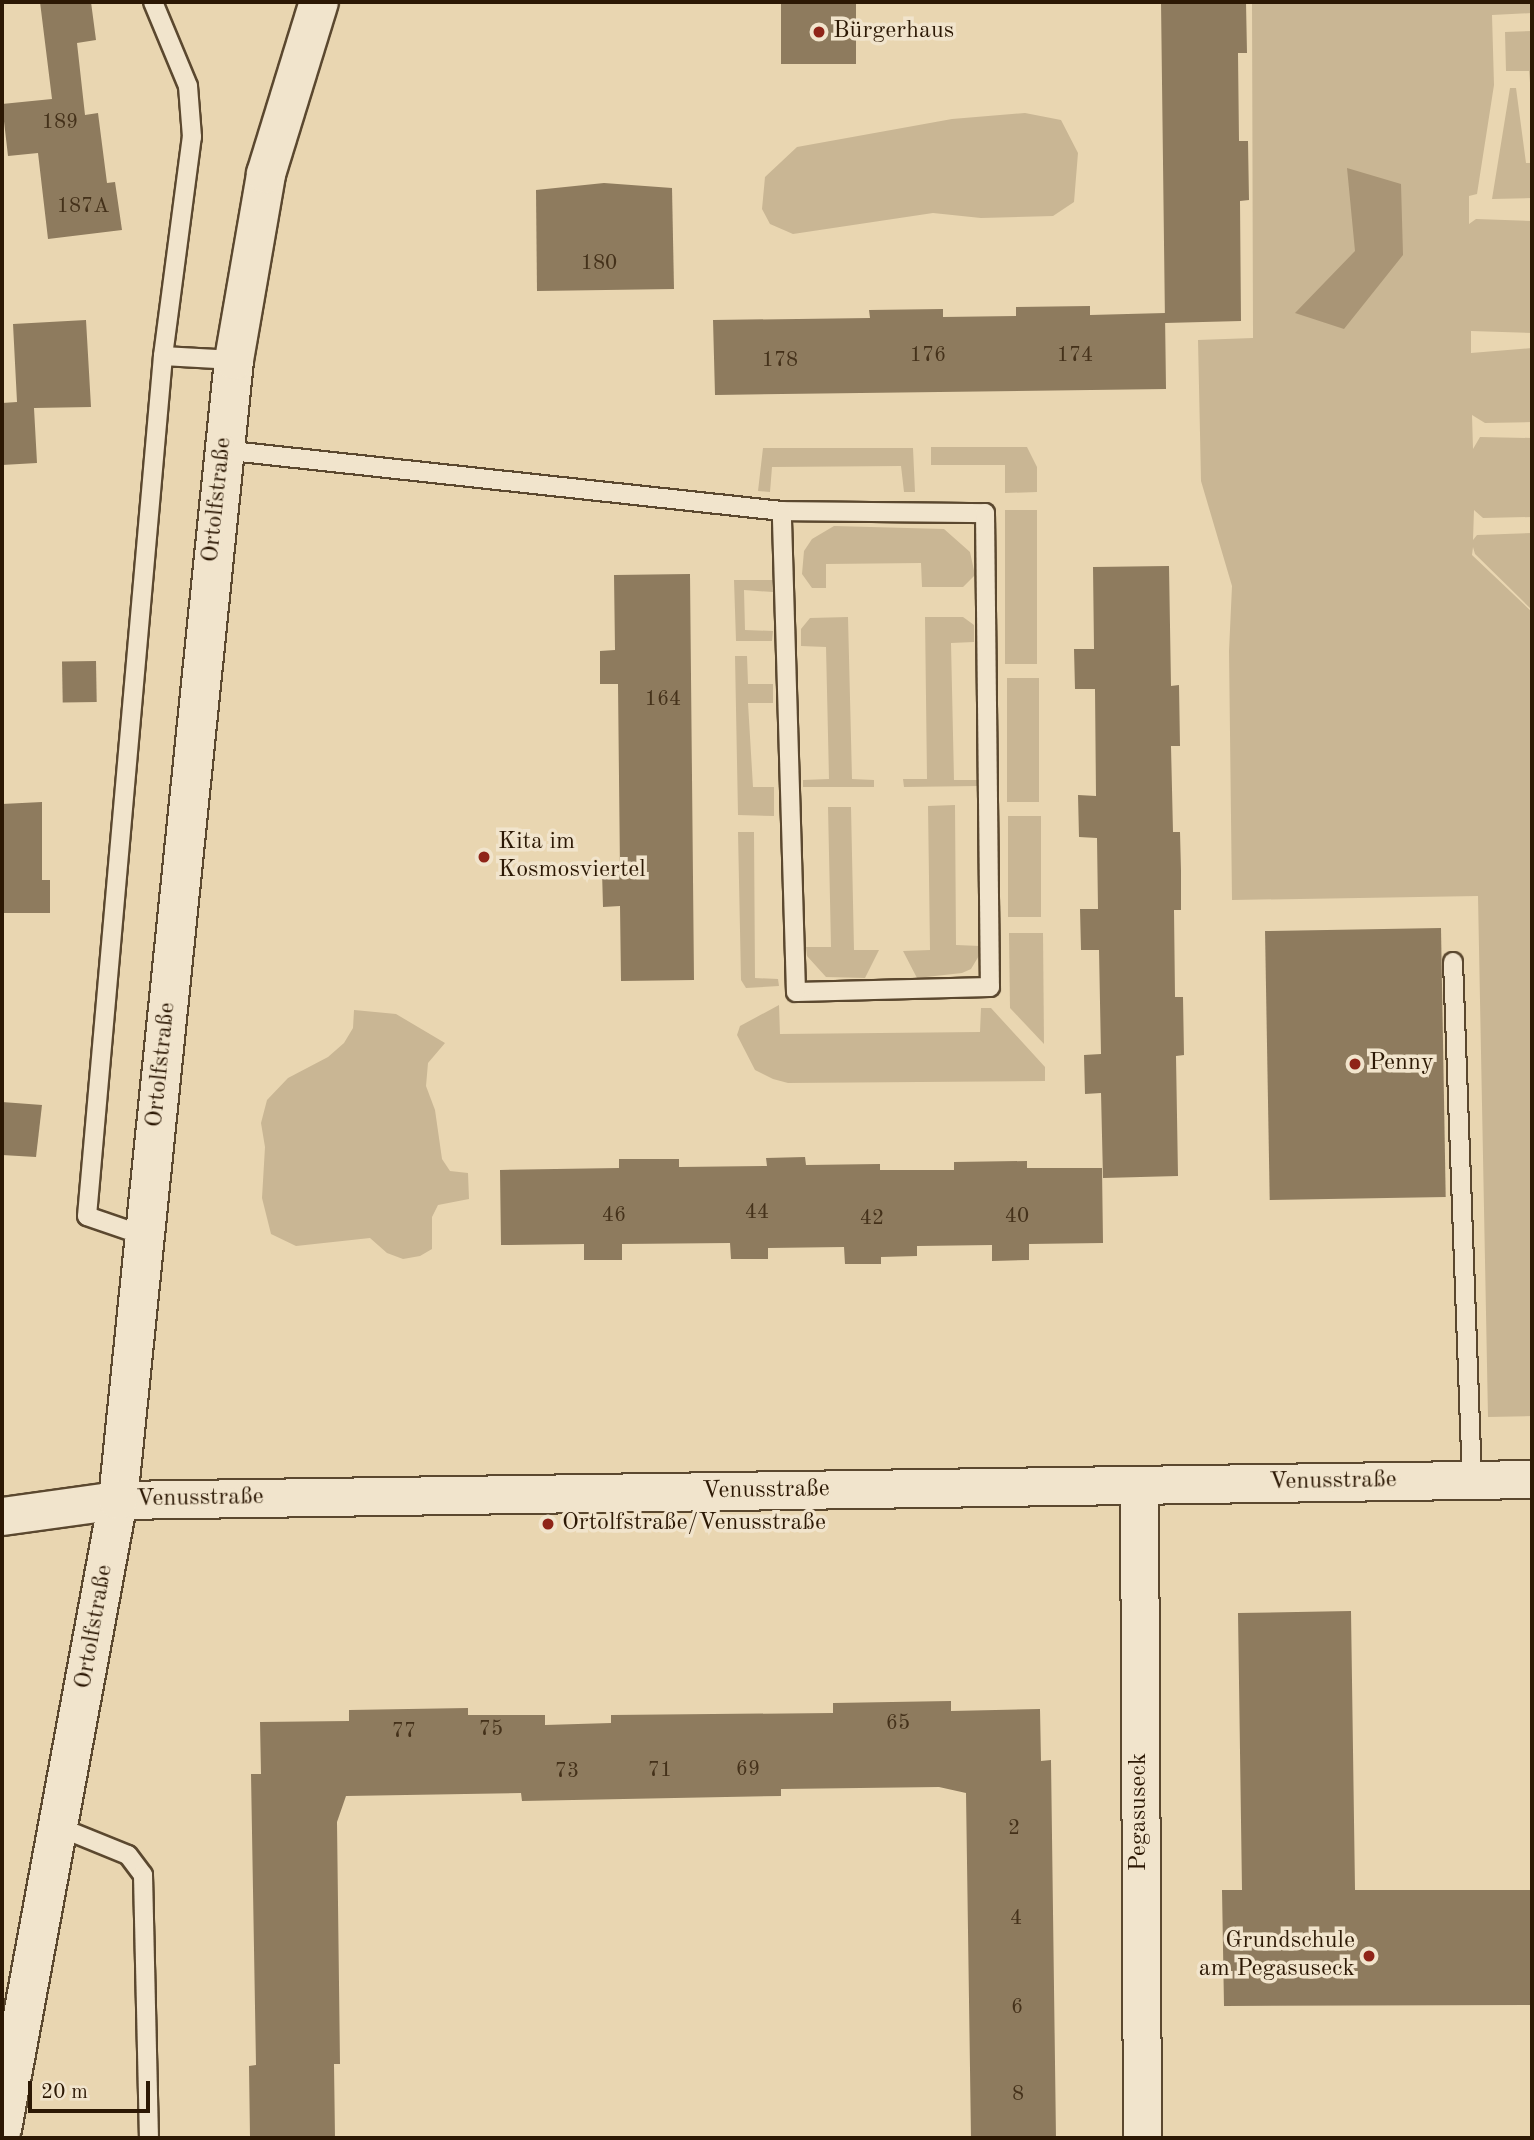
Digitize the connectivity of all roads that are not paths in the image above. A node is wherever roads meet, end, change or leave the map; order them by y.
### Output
1 (153, 2) edge
2 (319, 2) edge
3 (163, 356) junction
4 (234, 360) junction
5 (222, 450) junction
6 (782, 511) junction
7 (1453, 962) dead end
8 (145, 1236) junction
9 (1532, 1479) edge
10 (1472, 1480) junction
11 (1139, 1486) junction
12 (118, 1500) junction
13 (2, 1516) edge
14 (59, 1827) junction
15 (2, 2129) edge
16 (149, 2138) edge
17 (1142, 2138) edge

1 - 3 lane
2 - 4 street, Ortolfstraße
3 - 4 lane
3 - 8 lane
4 - 5 street, Ortolfstraße
5 - 6 lane
5 - 8 street, Ortolfstraße
6 - 6 lane
7 - 10 lane
8 - 12 street, Ortolfstraße
9 - 10 street, Venusstraße
10 - 11 street, Venusstraße
11 - 12 street, Venusstraße
11 - 17 street, Pegasuseck
12 - 13 street, Venusstraße
12 - 14 street, Ortolfstraße
14 - 15 street, Ortolfstraße
14 - 16 lane

